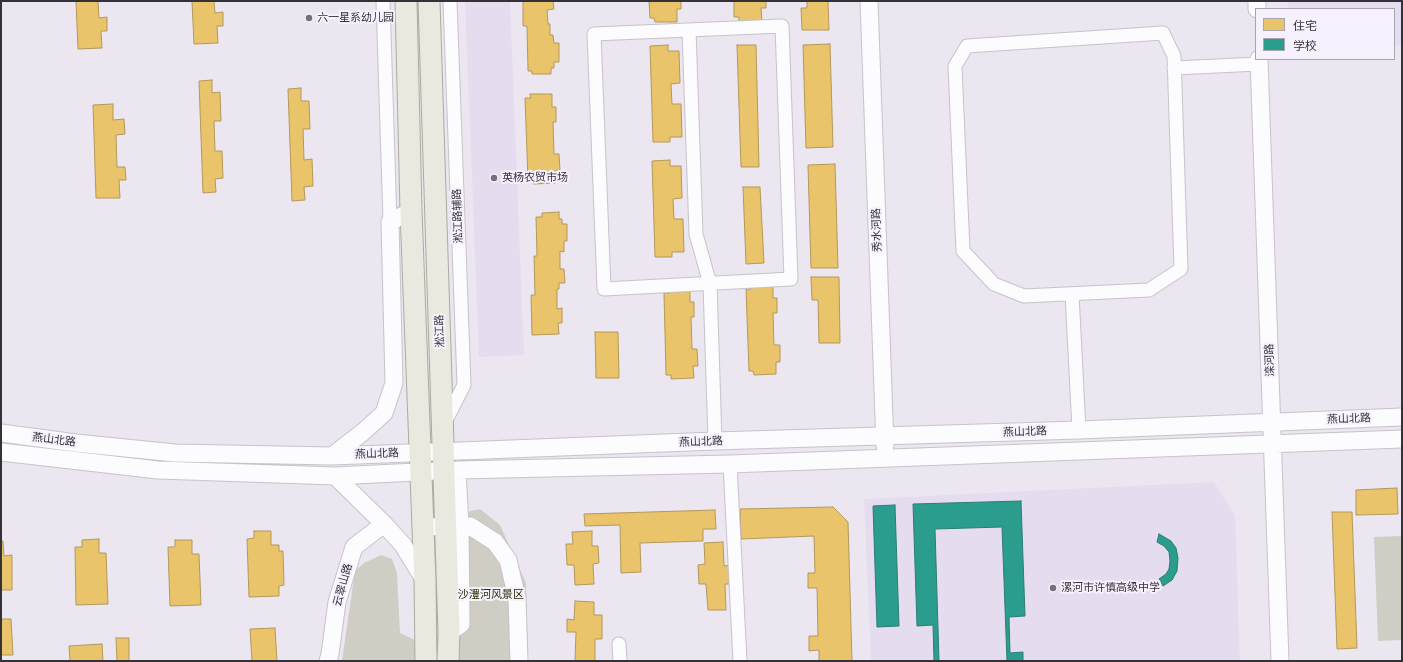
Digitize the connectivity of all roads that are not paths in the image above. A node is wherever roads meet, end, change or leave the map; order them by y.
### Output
1 (383, 1) edge
2 (406, 1) edge
3 (428, 1) edge
4 (450, 1) edge
5 (869, 1) edge
6 (689, 30) junction
7 (1259, 61) edge
8 (1174, 68) junction
9 (411, 211) junction
10 (390, 222) junction
11 (710, 284) junction
12 (1072, 294) junction
13 (1402, 417) edge
14 (1272, 422) junction
15 (443, 426) junction
16 (1079, 430) junction
17 (1, 433) edge
18 (885, 436) junction
19 (1402, 439) edge
20 (715, 441) junction
21 (1273, 443) junction
22 (1, 452) edge
23 (332, 456) junction
24 (885, 459) junction
25 (421, 462) junction
26 (448, 464) junction
27 (730, 464) junction
28 (335, 476) junction
29 (384, 524) junction
30 (453, 526) junction
31 (423, 527) junction
32 (425, 581) junction
33 (619, 644) dead end
34 (328, 661) edge
35 (426, 661) edge
36 (448, 661) edge
37 (519, 661) edge
38 (620, 661) edge
39 (740, 661) edge
40 (1280, 661) edge

1 - 10 street
2 - 9 main road
3 - 15 main road, 淞江路
4 - 15 street, 淞江路辅路
5 - 18 street, 秀水河路
6 - 11 street
6 - 11 street
6 - 11 street
7 - 8 street
7 - 14 street, 滦河路
8 - 12 street
8 - 12 street
9 - 10 street
9 - 25 main road
10 - 23 street
11 - 20 street
12 - 16 street
13 - 14 street, 燕山北路
14 - 16 street, 燕山北路
14 - 21 street, 滦河路
15 - 26 main road, 淞江路
16 - 18 street, 燕山北路
17 - 23 street, 燕山北路
18 - 20 street, 燕山北路
18 - 24 street, 秀水河路
19 - 21 street, 燕山北路
20 - 26 street, 燕山北路
21 - 24 street, 燕山北路
21 - 40 street, 滦河路
22 - 28 street, 燕山北路
23 - 25 street, 燕山北路
24 - 27 street, 燕山北路
25 - 26 street, 燕山北路
25 - 28 street, 燕山北路
25 - 31 main road
26 - 27 street, 燕山北路
26 - 30 main road, 淞江路
27 - 39 street
28 - 29 street
29 - 32 street
29 - 34 street, 云翠山路
30 - 31 street
30 - 36 main road, 淞江路
30 - 37 street
31 - 32 main road
32 - 35 main road
33 - 38 street

